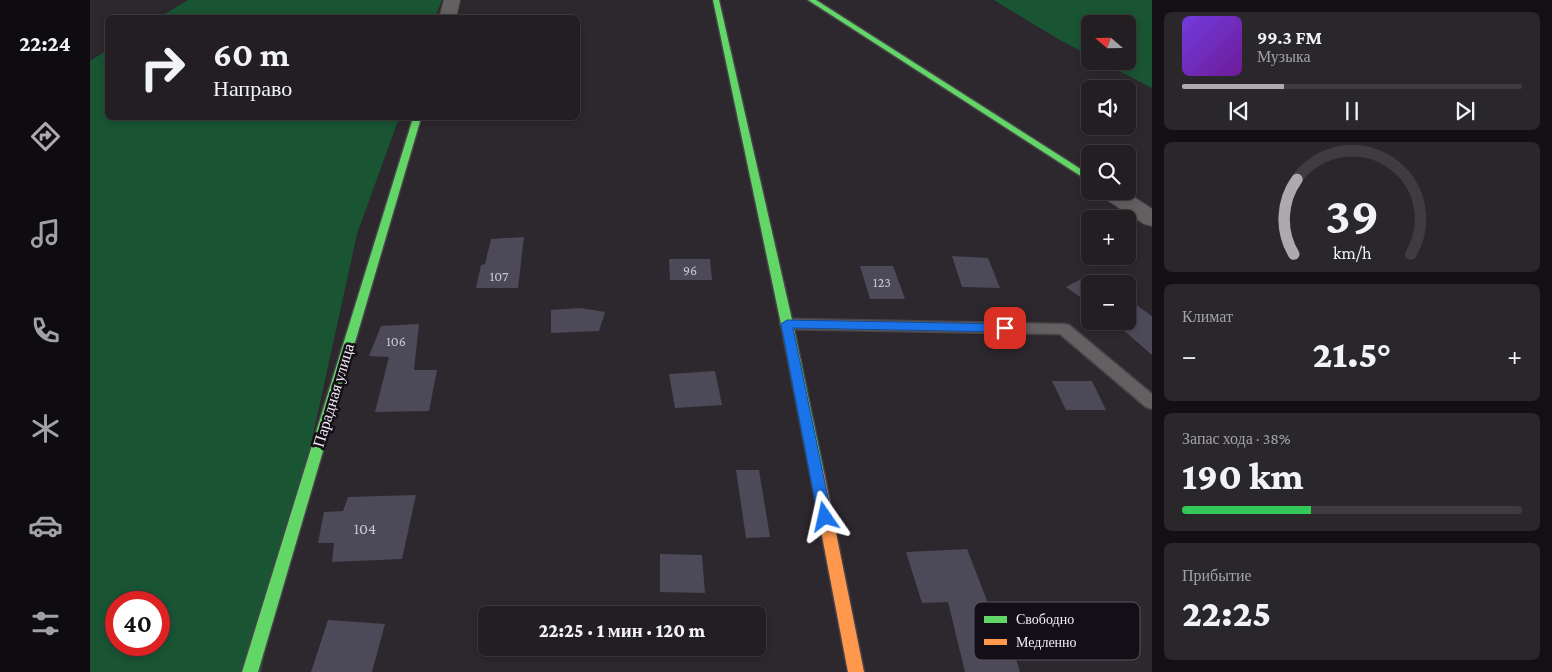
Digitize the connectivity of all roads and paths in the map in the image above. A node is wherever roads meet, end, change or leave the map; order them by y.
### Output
1 (452, 0) edge
2 (716, 0) edge
3 (811, 0) edge
4 (448, 15) edge
5 (416, 120) edge
6 (1081, 173) edge
7 (1124, 200) edge
8 (1152, 218) edge
9 (787, 324) junction
10 (1152, 403) edge
11 (250, 672) edge
12 (856, 672) edge

1 - 4 street
2 - 9 street
3 - 6 street
5 - 11 street, Парадная улица
7 - 8 street
9 - 10 lane
9 - 12 street

